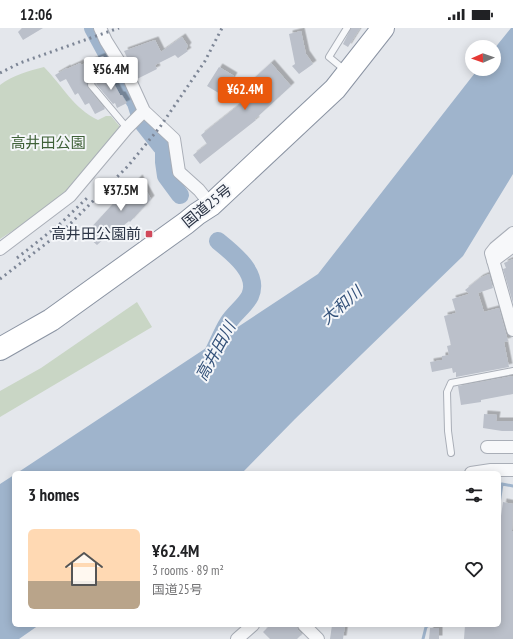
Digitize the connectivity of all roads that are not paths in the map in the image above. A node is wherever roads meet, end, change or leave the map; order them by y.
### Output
1 (100, 28) edge
2 (347, 28) edge
3 (383, 28) edge
4 (121, 65) junction
5 (348, 73) junction
6 (144, 111) junction
7 (127, 128) junction
8 (211, 205) junction
9 (513, 233) edge
10 (513, 246) edge
11 (0, 249) edge
12 (493, 260) junction
13 (511, 312) edge
14 (513, 330) edge
15 (0, 349) edge
16 (513, 371) edge
17 (513, 446) edge
18 (487, 447) dead end
19 (452, 453) dead end
20 (513, 470) edge
21 (484, 471) edge
22 (251, 627) edge
23 (237, 639) edge

1 - 4 street
2 - 5 lane
3 - 5 highway, 国道25号
4 - 6 street
4 - 7 lane
5 - 8 highway, 国道25号
6 - 7 street
6 - 8 street
7 - 11 street
8 - 15 highway, 国道25号
9 - 12 street
10 - 12 street
12 - 13 street
13 - 14 street
16 - 19 lane
17 - 18 street
20 - 21 street
22 - 23 street

